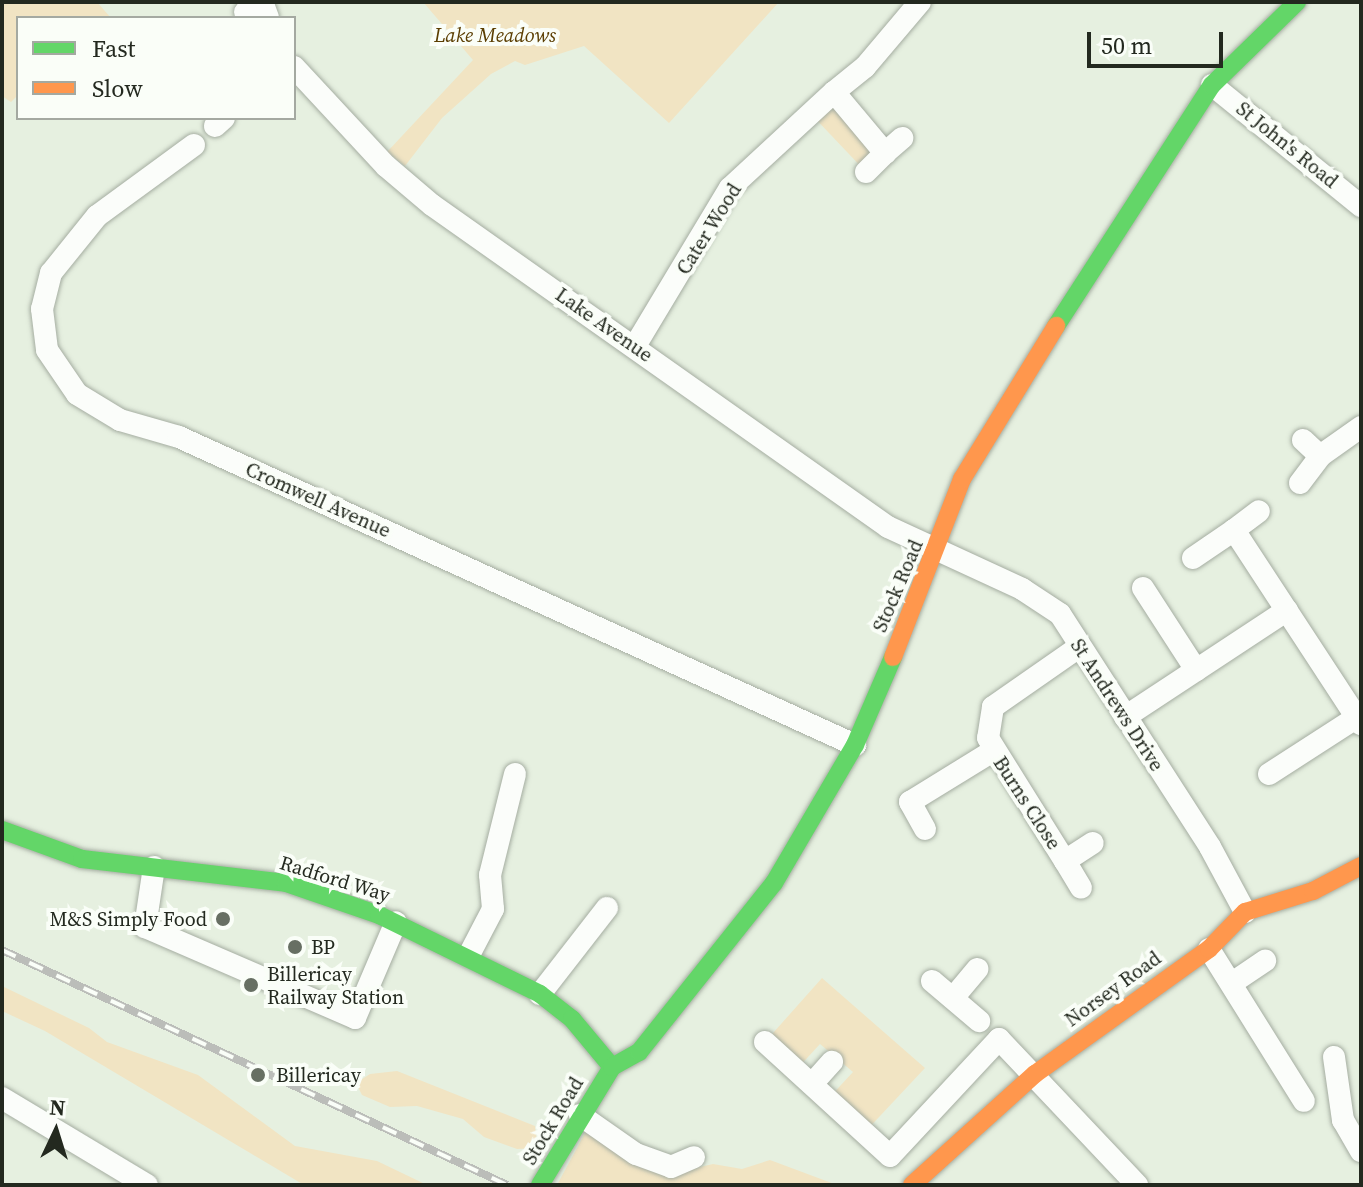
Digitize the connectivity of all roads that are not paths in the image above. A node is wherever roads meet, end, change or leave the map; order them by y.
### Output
1 (920, 2) edge
2 (1297, 2) edge
3 (296, 69) edge
4 (1212, 85) junction
5 (834, 92) junction
6 (194, 145) dead end
7 (866, 172) dead end
8 (1361, 206) edge
9 (635, 346) junction
10 (1361, 427) edge
11 (1303, 440) dead end
12 (1320, 456) junction
13 (1300, 483) dead end
14 (1259, 511) dead end
15 (1234, 530) junction
16 (937, 554) junction
17 (1193, 558) dead end
18 (1143, 588) dead end
19 (1287, 610) junction
20 (1079, 647) junction
21 (1196, 670) junction
22 (1125, 717) junction
23 (1358, 722) edge
24 (855, 745) junction
25 (993, 751) junction
26 (515, 774) dead end
27 (1269, 774) dead end
28 (925, 829) dead end
29 (2, 830) edge
30 (1093, 843) dead end
31 (1065, 861) junction
32 (1361, 866) edge
33 (154, 867) junction
34 (1081, 888) dead end
35 (607, 908) dead end
36 (1245, 912) junction
37 (396, 922) junction
38 (1209, 949) junction
39 (469, 955) junction
40 (1265, 961) dead end
41 (977, 969) dead end
42 (932, 981) dead end
43 (1232, 983) junction
44 (540, 994) junction
45 (953, 998) junction
46 (990, 1031) junction
47 (765, 1042) dead end
48 (1334, 1057) dead end
49 (832, 1062) dead end
50 (612, 1067) junction
51 (1035, 1074) junction
52 (812, 1084) junction
53 (2, 1098) edge
54 (1304, 1101) dead end
55 (580, 1115) junction
56 (1361, 1151) edge
57 (694, 1157) dead end
58 (147, 1185) edge
59 (540, 1185) edge
60 (912, 1185) edge
61 (1137, 1185) edge

1 - 5 street, Cater Wood
2 - 4 main road, Stock Road
3 - 9 street, Lake Avenue
4 - 8 street, St John's Road
4 - 16 main road, Stock Road
5 - 7 street
5 - 9 street, Cater Wood
6 - 24 street, Cromwell Avenue
9 - 16 street, Lake Avenue
10 - 12 street
11 - 12 street
12 - 13 street
14 - 15 street
15 - 17 street
15 - 19 street
16 - 20 street, St Andrews Drive
16 - 24 main road, Stock Road
18 - 21 street
19 - 21 street
19 - 23 street
20 - 22 street, St Andrews Drive
20 - 25 street, Burns Close
21 - 22 street
22 - 36 street, St Andrews Drive
23 - 27 street
24 - 50 main road, Stock Road
25 - 28 street
25 - 31 street, Burns Close
26 - 39 street
29 - 33 main road, Radford Way
30 - 31 street, Burns Close
31 - 34 street, Burns Close
32 - 36 main road, Norsey Road
33 - 37 main road, Radford Way
33 - 37 street
35 - 44 street
36 - 38 main road, Norsey Road
37 - 39 main road, Radford Way
38 - 43 street
38 - 51 main road, Norsey Road
39 - 44 main road, Radford Way
40 - 43 street
41 - 45 street
42 - 45 street
43 - 54 street
44 - 50 main road, Radford Way
45 - 46 street
46 - 51 street
46 - 52 street
47 - 52 street
48 - 56 street
49 - 52 street
50 - 55 main road, Stock Road
51 - 60 main road, Norsey Road
51 - 61 street
53 - 58 street
55 - 57 street
55 - 59 main road, Stock Road

